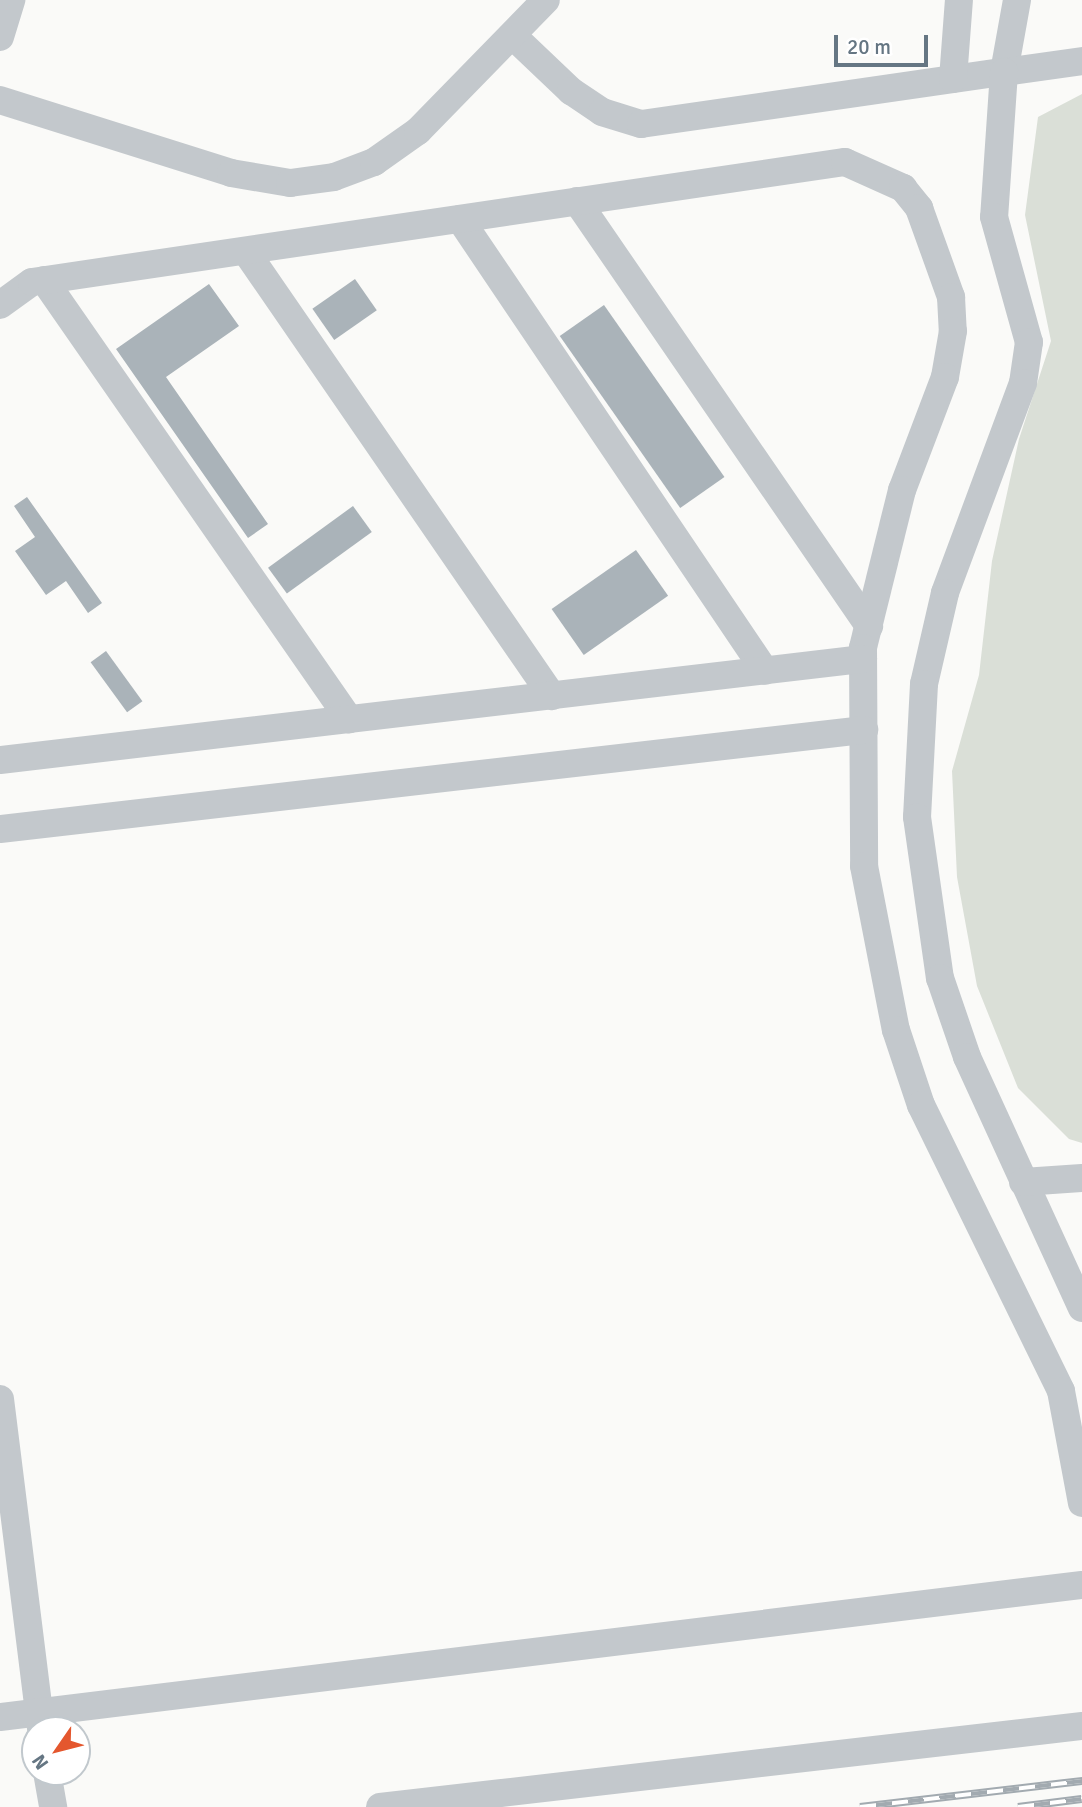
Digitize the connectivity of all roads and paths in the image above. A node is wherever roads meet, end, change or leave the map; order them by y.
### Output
1 (11, 0) edge
2 (546, 0) edge
3 (959, 0) edge
4 (1017, 0) edge
5 (0, 37) edge
6 (514, 37) junction
7 (1082, 61) edge
8 (1004, 72) junction
9 (953, 79) junction
10 (0, 100) edge
11 (578, 201) junction
12 (460, 219) junction
13 (247, 253) junction
14 (44, 280) junction
15 (0, 305) edge
16 (869, 626) junction
17 (863, 659) junction
18 (765, 671) junction
19 (552, 696) junction
20 (349, 719) junction
21 (864, 730) junction
22 (0, 760) edge
23 (0, 829) edge
24 (1082, 1178) edge
25 (1023, 1182) junction
26 (1082, 1308) edge
27 (0, 1399) edge
28 (1082, 1503) edge
29 (1082, 1585) edge
30 (38, 1716) edge
31 (77, 1716) edge
32 (0, 1717) edge
33 (21, 1719) edge
34 (1082, 1726) edge
35 (49, 1786) edge
36 (53, 1807) edge
37 (380, 1807) edge

1 - 5 street
2 - 6 street
3 - 9 street
4 - 8 street
6 - 9 street
6 - 10 street
7 - 8 street
8 - 9 street
8 - 25 street
11 - 12 street
11 - 16 street
11 - 16 street
12 - 13 street
12 - 18 street
13 - 14 street
13 - 19 street
14 - 15 street
14 - 20 street
16 - 17 street
17 - 18 street
17 - 21 street
18 - 19 street
19 - 20 street
20 - 22 street
21 - 23 street
21 - 28 street
24 - 25 street
25 - 26 street
27 - 30 street
29 - 31 street
32 - 33 street
34 - 37 street
35 - 36 street

